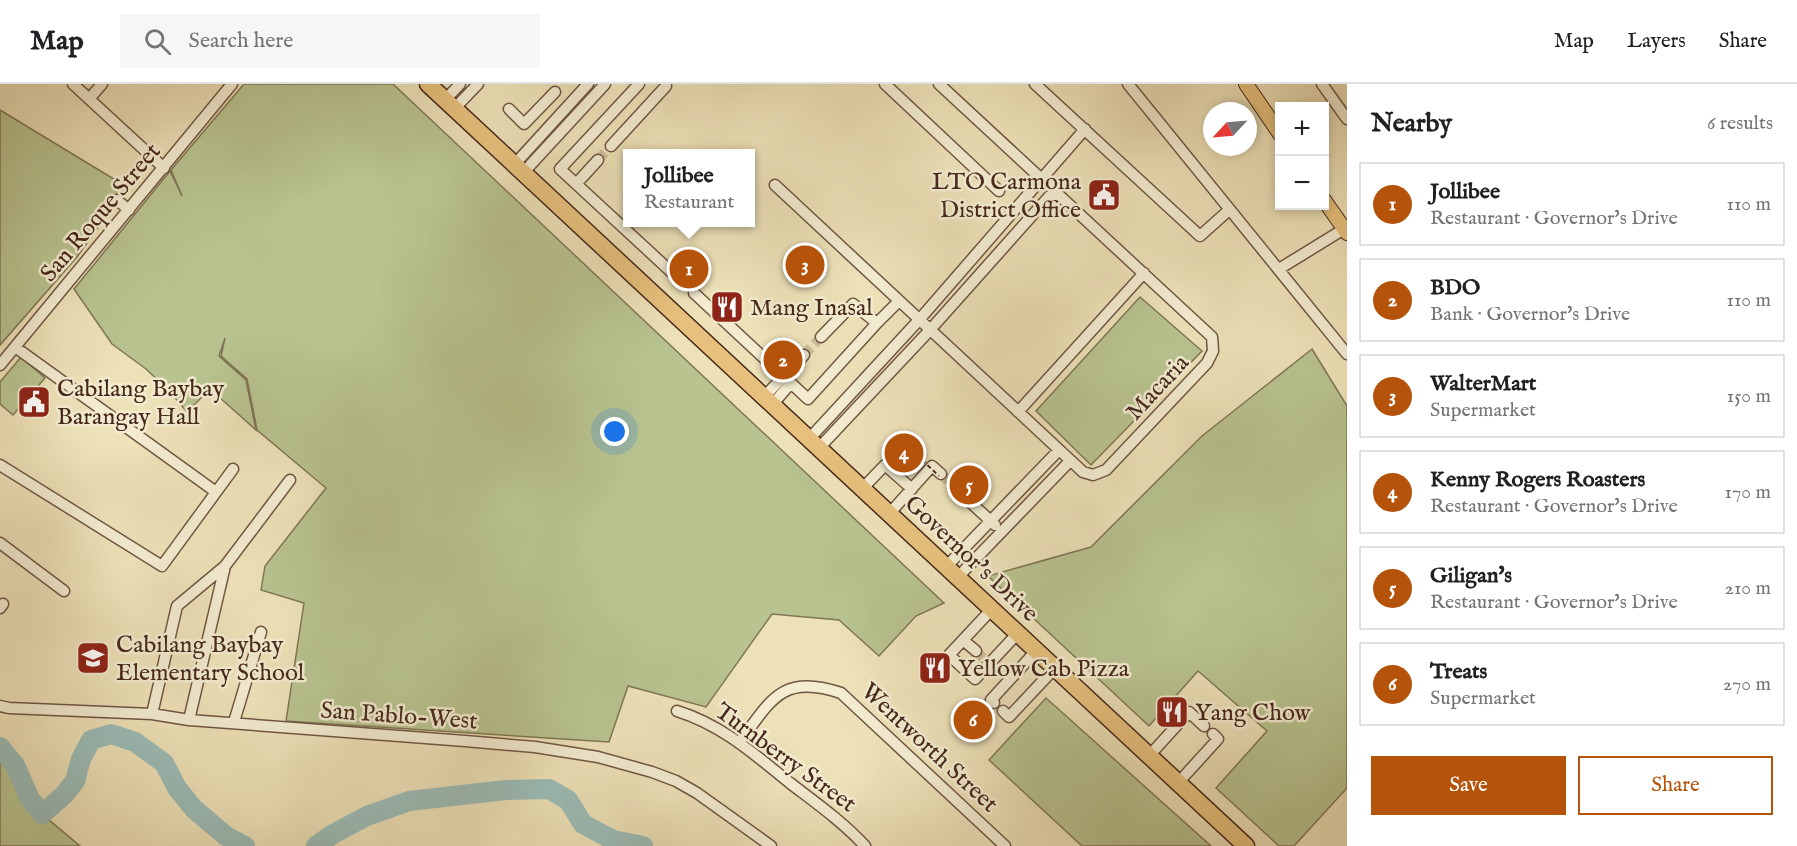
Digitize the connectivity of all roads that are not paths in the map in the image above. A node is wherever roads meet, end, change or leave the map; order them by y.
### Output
1 (73, 84) edge
2 (102, 84) edge
3 (232, 84) edge
4 (428, 84) edge
5 (460, 84) edge
6 (478, 84) edge
7 (588, 84) edge
8 (605, 84) edge
9 (885, 84) edge
10 (939, 84) edge
11 (1035, 84) edge
12 (1128, 84) edge
13 (1246, 84) edge
14 (1322, 84) edge
15 (636, 86) edge
16 (666, 86) dead end
17 (555, 92) dead end
18 (89, 99) junction
19 (450, 104) junction
20 (650, 104) junction
21 (509, 109) dead end
22 (1347, 119) edge
23 (1275, 127) edge
24 (1085, 129) junction
25 (611, 146) tunnel mouth
26 (598, 160) tunnel mouth
27 (164, 168) junction
28 (518, 169) junction
29 (1042, 180) junction
30 (576, 184) junction
31 (775, 185) dead end
32 (999, 191) dead end
33 (1054, 191) junction
34 (117, 200) dead end
35 (1329, 207) edge
36 (129, 210) junction
37 (1230, 210) junction
38 (1346, 231) edge
39 (1280, 270) junction
40 (1144, 273) junction
41 (680, 280) tunnel mouth
42 (694, 293) tunnel mouth
43 (899, 301) junction
44 (920, 320) junction
45 (877, 323) junction
46 (930, 330) junction
47 (821, 338) tunnel mouth
48 (15, 347) junction
49 (1347, 354) edge
50 (804, 355) tunnel mouth
51 (0, 365) edge
52 (788, 379) junction
53 (768, 401) junction
54 (1018, 412) junction
55 (814, 444) junction
56 (1059, 450) junction
57 (1070, 461) junction
58 (0, 465) edge
59 (233, 469) dead end
60 (940, 475) road end
61 (290, 480) dead end
62 (862, 489) junction
63 (912, 489) junction
64 (216, 492) junction
65 (969, 501) tunnel mouth
66 (889, 514) junction
67 (991, 521) junction
68 (1002, 531) junction
69 (0, 543) edge
70 (225, 566) junction
71 (952, 572) junction
72 (64, 591) dead end
73 (992, 609) junction
74 (261, 632) dead end
75 (1018, 633) junction
76 (963, 640) junction
77 (975, 651) tunnel mouth
78 (1036, 651) junction
79 (1055, 668) junction
80 (994, 703) dead end
81 (0, 706) edge
82 (677, 711) dead end
83 (1003, 711) dead end
84 (152, 714) junction
85 (189, 720) junction
86 (234, 722) junction
87 (1204, 726) dead end
88 (1213, 734) dead end
89 (739, 743) junction
90 (1149, 756) junction
91 (1178, 783) junction
92 (771, 846) edge
93 (865, 846) edge
94 (1005, 846) edge
95 (1246, 846) edge

1 - 18 street
2 - 18 street
3 - 27 street, San Roque Street
4 - 19 highway, Governor's Drive
5 - 19 street
6 - 19 street
7 - 28 street
8 - 28 street
9 - 32 street
10 - 29 street, Macaria
11 - 24 street
12 - 37 street
13 - 23 main road
14 - 22 street
15 - 20 street
15 - 30 street
16 - 20 street
17 - 21 street
18 - 27 street
19 - 28 highway, Governor's Drive
20 - 25 street
24 - 29 street
24 - 37 street
26 - 30 street
27 - 36 street, San Roque Street
28 - 53 highway, Governor's Drive
29 - 33 street, Macaria
29 - 44 street
30 - 41 street
31 - 43 street
33 - 40 street, Macaria
33 - 46 street
34 - 36 street
35 - 38 main road
36 - 48 street, San Roque Street
37 - 39 street
38 - 39 street
39 - 49 street
40 - 54 street
40 - 57 street, Macaria
42 - 52 street
43 - 44 street
43 - 45 street
44 - 46 street
44 - 55 street
45 - 47 street
45 - 52 street
46 - 54 street
46 - 55 street
48 - 51 street, San Roque Street
48 - 64 street
50 - 52 street
52 - 53 street
53 - 55 highway, Governor's Drive
54 - 56 street
55 - 62 highway, Governor's Drive
56 - 57 street
56 - 67 street
57 - 68 street
58 - 64 street
59 - 64 street
60 - 63 street
61 - 70 street
62 - 63 street
62 - 66 highway, Governor's Drive
63 - 66 street
65 - 67 street
66 - 71 highway, Governor's Drive
67 - 68 street
67 - 71 street
68 - 71 street
69 - 72 street
70 - 84 street
70 - 85 street
71 - 73 highway, Governor's Drive
73 - 75 highway, Governor's Drive
73 - 76 street
74 - 86 street
75 - 76 street
75 - 78 highway, Governor's Drive
76 - 77 street
78 - 79 highway, Governor's Drive
78 - 80 street
79 - 83 street
79 - 90 highway, Governor's Drive
81 - 84 street, San Pablo-West
82 - 89 street, Turnberry Street
84 - 85 street, San Pablo-West
85 - 86 street, San Pablo-West
86 - 92 street, San Pablo-West
87 - 90 street
88 - 91 street
89 - 93 street, Turnberry Street
89 - 94 street, Wentworth Street
90 - 91 highway, Governor's Drive
91 - 95 highway, Governor's Drive

